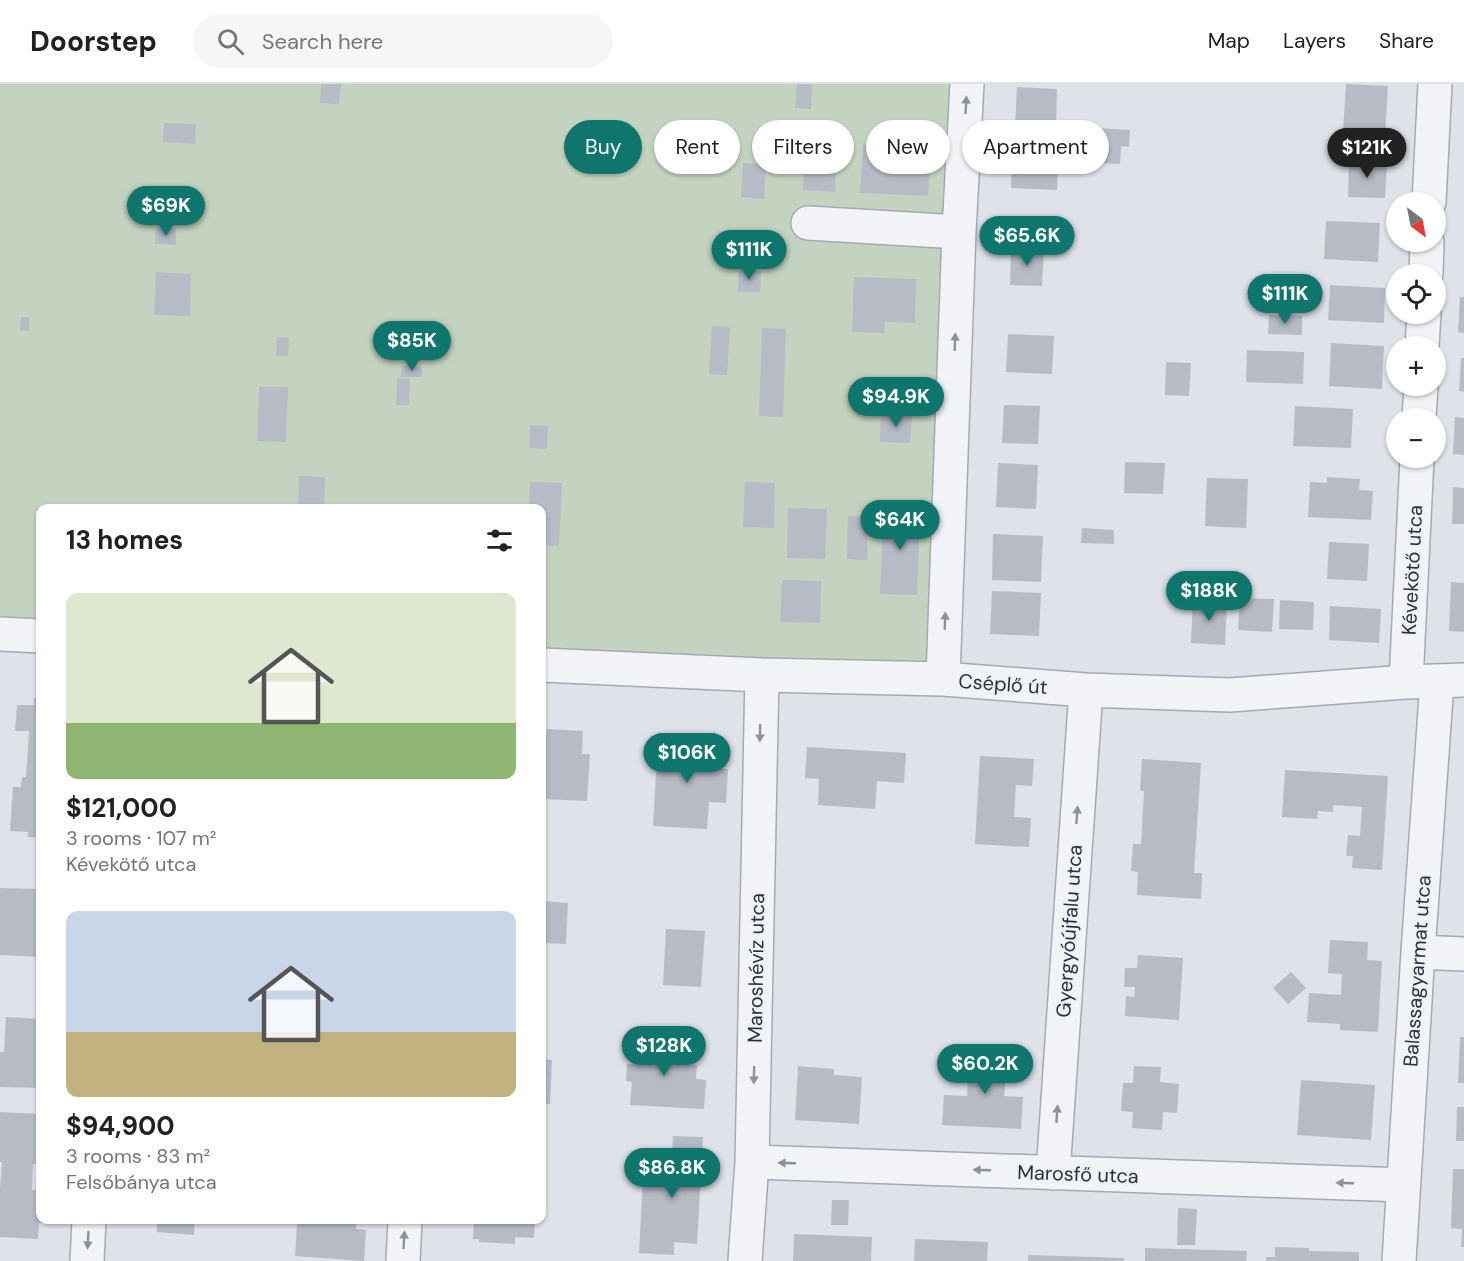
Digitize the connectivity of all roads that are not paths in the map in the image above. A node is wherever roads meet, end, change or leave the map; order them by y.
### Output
1 (967, 84) edge
2 (1435, 84) edge
3 (1430, 192) edge
4 (808, 223) dead end
5 (959, 231) junction
6 (1418, 468) edge
7 (0, 634) edge
8 (36, 636) edge
9 (546, 665) edge
10 (762, 675) junction
11 (943, 679) junction
12 (1436, 681) edge
13 (1086, 690) junction
14 (1418, 952) junction
15 (1464, 954) edge
16 (752, 1162) junction
17 (1053, 1173) junction
18 (1403, 1185) junction
19 (89, 1224) edge
20 (405, 1224) edge
21 (87, 1261) edge
22 (403, 1261) edge
23 (745, 1261) edge
24 (1399, 1261) edge

5 -> 1 street
2 - 3 street
4 - 5 street
11 -> 5 street
6 - 12 street, Kévekötő utca
7 - 8 street
9 - 10 street, Cséplő út
10 - 11 street, Cséplő út
10 -> 16 street, Maroshévíz utca
11 - 13 street, Cséplő út
12 - 13 street, Cséplő út
12 - 14 street, Balassagyarmat utca
17 -> 13 street, Gyergyóújfalu utca
14 - 15 street
14 - 18 street, Balassagyarmat utca
17 -> 16 street, Marosfő utca
16 - 23 street, Maroshévíz utca
18 -> 17 street, Marosfő utca
18 - 24 street, Balassagyarmat utca
19 -> 21 street
22 -> 20 street

